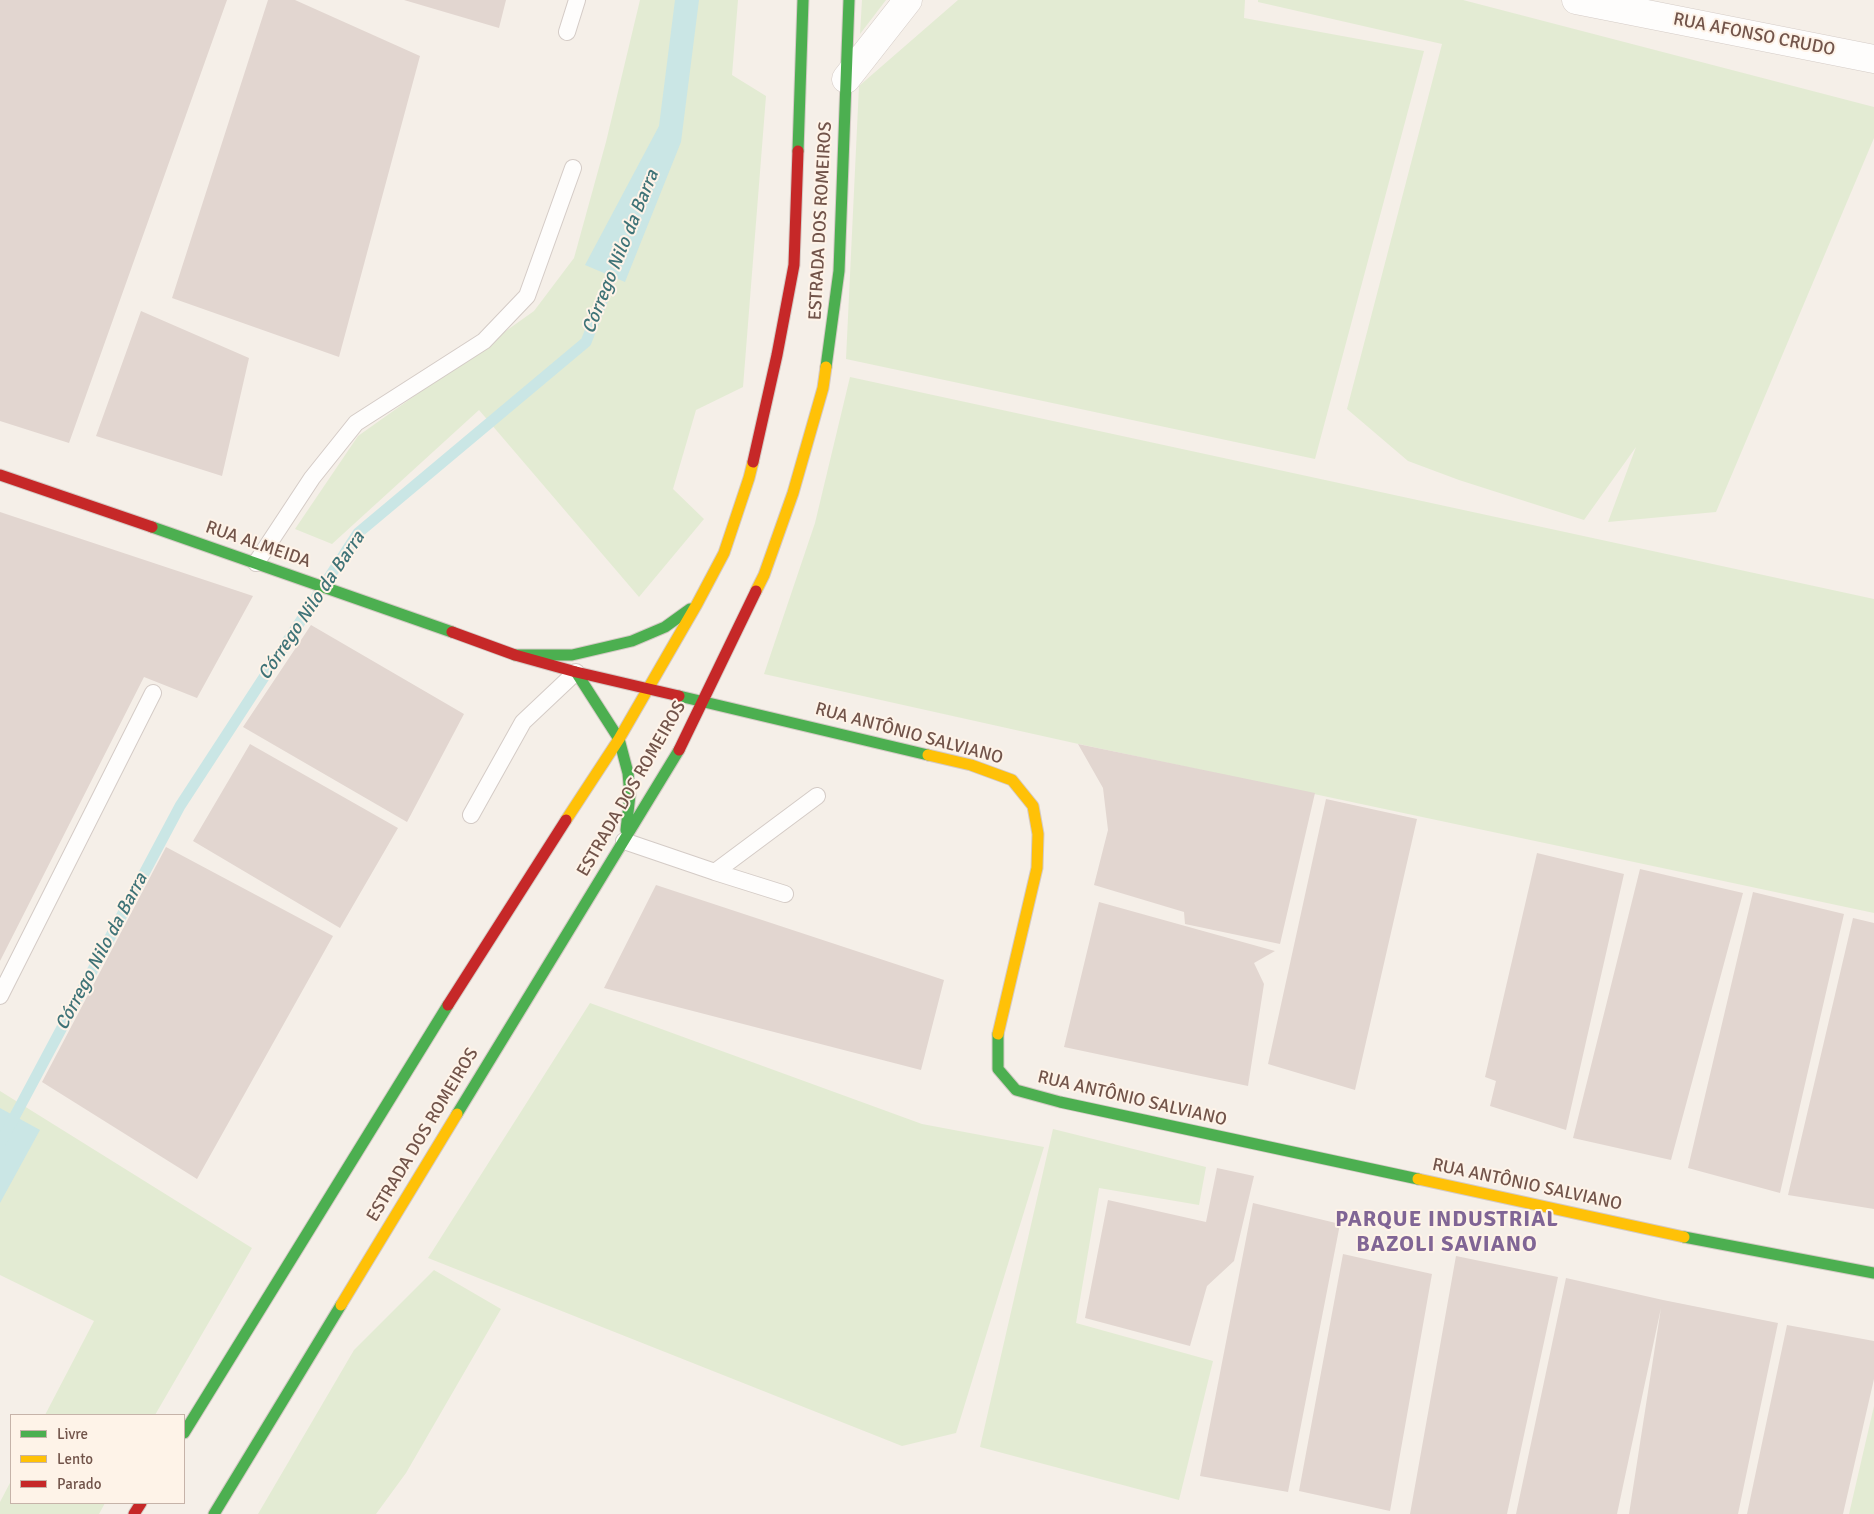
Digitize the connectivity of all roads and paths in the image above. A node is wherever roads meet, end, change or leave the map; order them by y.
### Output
1 (577, 0) edge
2 (803, 0) edge
3 (849, 0) edge
4 (908, 0) edge
5 (1576, 0) edge
6 (567, 32) dead end
7 (1874, 58) edge
8 (846, 79) junction
9 (573, 168) dead end
10 (0, 475) edge
11 (256, 563) junction
12 (697, 604) junction
13 (515, 654) junction
14 (576, 672) junction
15 (649, 687) junction
16 (153, 693) dead end
17 (704, 700) junction
18 (619, 739) junction
19 (818, 796) dead end
20 (471, 815) dead end
21 (624, 841) junction
22 (715, 872) junction
23 (785, 894) dead end
24 (0, 996) edge
25 (1874, 1273) edge
26 (185, 1431) edge
27 (214, 1514) edge

1 - 6 lane
2 - 12 main road, ESTRADA DOS ROMEIROS
3 - 8 main road, ESTRADA DOS ROMEIROS
4 - 8 street
5 - 7 street, RUA AFONSO CRUDO
8 - 17 main road, ESTRADA DOS ROMEIROS
9 - 11 lane
10 - 11 main road, RUA ALMEIDA
11 - 13 main road, RUA ALMEIDA
12 - 13 main road
12 - 15 main road, ESTRADA DOS ROMEIROS
13 - 14 main road, RUA ALMEIDA
14 - 15 main road, RUA ALMEIDA
14 - 18 main road
14 - 20 lane
15 - 17 main road, RUA ANTÔNIO SALVIANO
15 - 18 main road, ESTRADA DOS ROMEIROS
16 - 24 lane
17 - 21 main road, ESTRADA DOS ROMEIROS
17 - 25 main road, RUA ANTÔNIO SALVIANO
18 - 21 main road
18 - 26 main road, ESTRADA DOS ROMEIROS
19 - 22 lane
21 - 22 lane
21 - 27 main road, ESTRADA DOS ROMEIROS
22 - 23 lane

